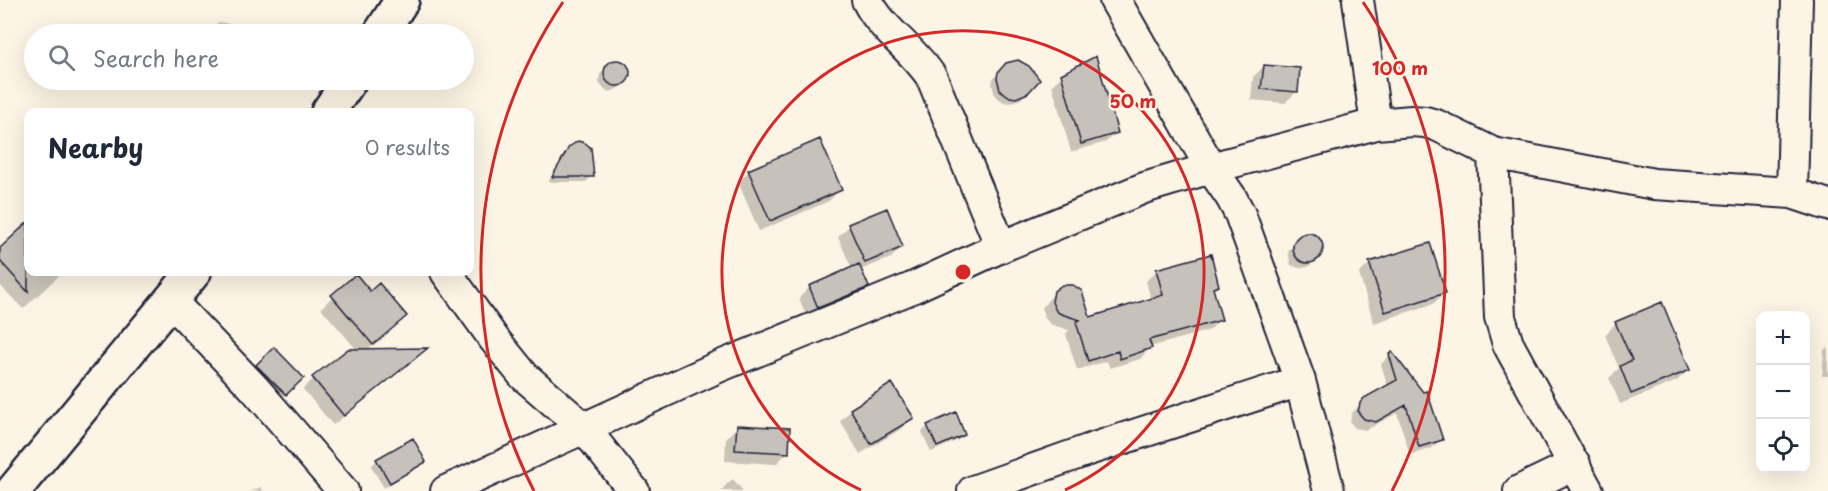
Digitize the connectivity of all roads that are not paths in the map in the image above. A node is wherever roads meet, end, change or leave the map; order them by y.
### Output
1 (402, 0) edge
2 (867, 0) edge
3 (1115, 0) edge
4 (1358, 0) edge
5 (1797, 0) edge
6 (386, 24) edge
7 (344, 90) edge
8 (332, 108) edge
9 (1376, 124) junction
10 (1493, 153) junction
11 (1211, 168) junction
12 (1792, 193) junction
13 (1828, 205) edge
14 (1001, 247) junction
15 (191, 276) edge
16 (449, 276) edge
17 (170, 300) junction
18 (1300, 381) junction
19 (584, 428) junction
20 (1575, 464) junction
21 (13, 491) edge
22 (343, 491) edge
23 (446, 491) edge
24 (634, 491) edge
25 (973, 491) edge
26 (1329, 491) edge
27 (1519, 491) edge
28 (1588, 491) edge

1 - 6 street
2 - 14 street
3 - 11 street
4 - 9 street
5 - 12 street
7 - 8 street
9 - 10 street
9 - 11 street
10 - 12 street
10 - 20 street
11 - 14 street
11 - 18 street
12 - 13 street
14 - 19 street
15 - 17 street
16 - 19 street
17 - 21 street
17 - 22 street
18 - 25 street
18 - 26 street
19 - 23 street
19 - 24 street
20 - 27 street
20 - 28 street

